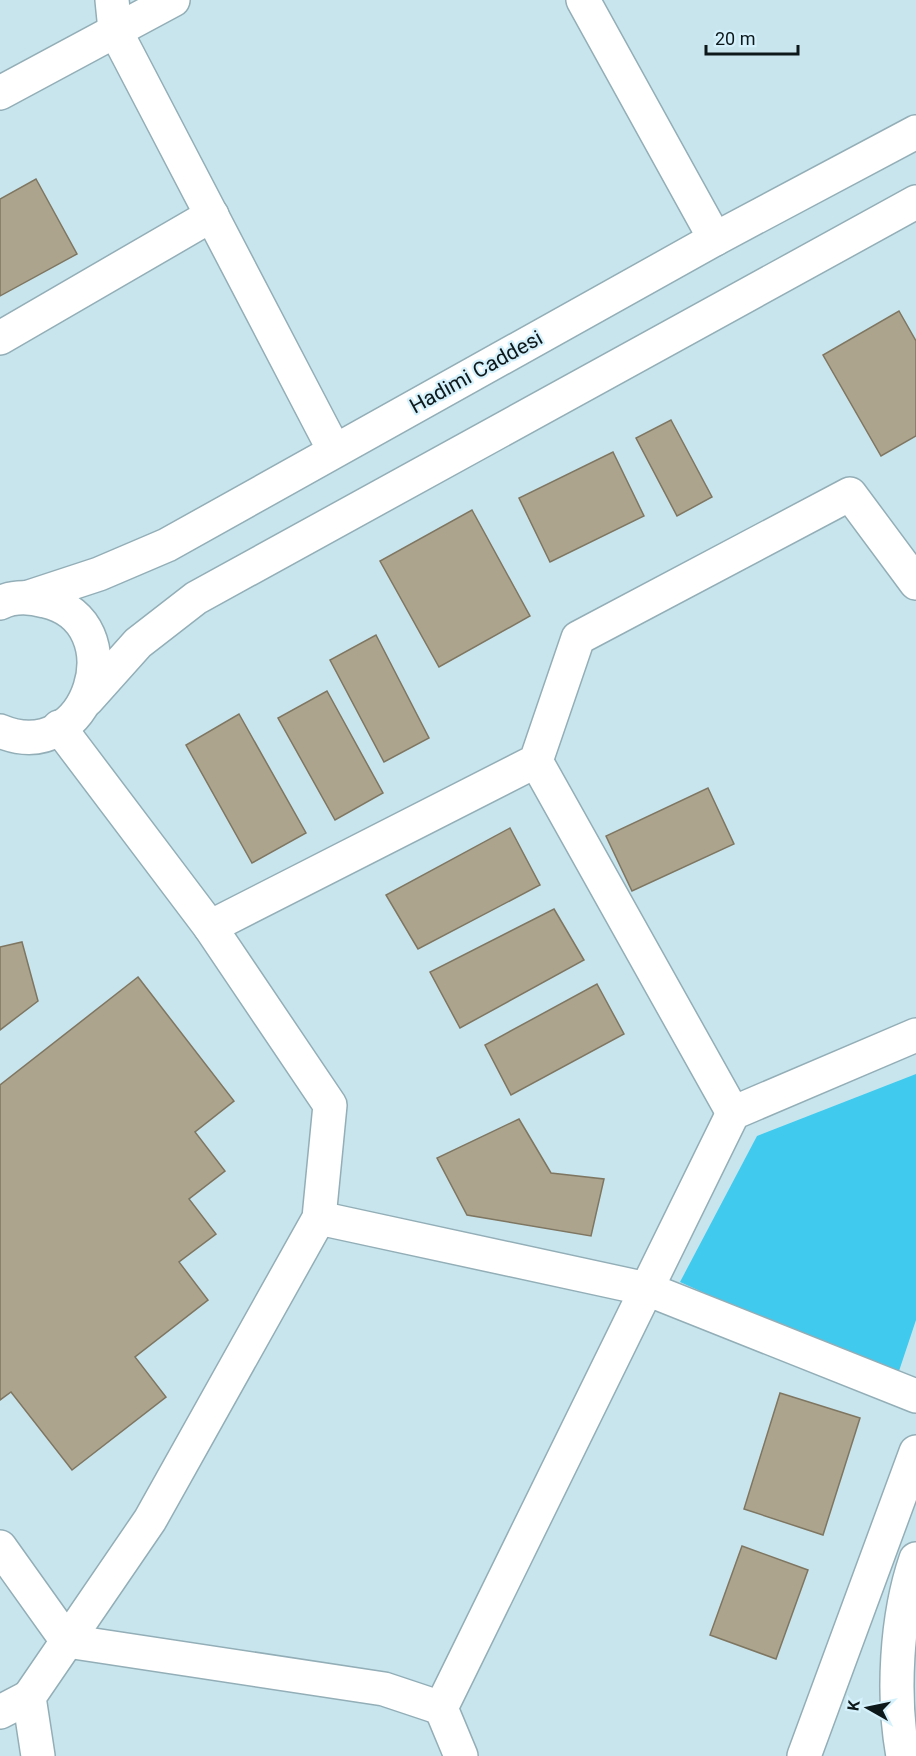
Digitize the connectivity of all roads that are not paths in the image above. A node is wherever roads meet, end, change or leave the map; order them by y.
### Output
1 (173, 0) edge
2 (583, 0) edge
3 (113, 15) edge
4 (0, 93) edge
5 (916, 132) edge
6 (916, 202) edge
7 (212, 216) junction
8 (715, 239) junction
9 (0, 338) edge
10 (334, 450) junction
11 (916, 583) edge
12 (15, 600) edge
13 (87, 700) junction
14 (0, 731) edge
15 (46, 732) junction
16 (0, 747) edge
17 (536, 761) junction
18 (210, 927) junction
19 (916, 1035) edge
20 (733, 1113) junction
21 (319, 1218) junction
22 (646, 1289) junction
23 (916, 1396) edge
24 (916, 1452) edge
25 (0, 1546) edge
26 (916, 1560) edge
27 (67, 1641) junction
28 (906, 1660) edge
29 (29, 1697) junction
30 (441, 1708) junction
31 (0, 1712) edge
32 (38, 1756) edge
33 (461, 1756) edge
34 (804, 1756) edge
35 (903, 1756) edge

1 - 3 street
2 - 8 street
3 - 4 street
3 - 7 street
5 - 8 street, Hadimi Caddesi
6 - 13 street
7 - 9 street
7 - 10 street
8 - 10 street, Hadimi Caddesi
10 - 12 street, Hadimi Caddesi
11 - 17 street
12 - 13 street
13 - 15 street
14 - 15 street
15 - 16 street
15 - 18 street
17 - 18 street
17 - 20 street
18 - 21 street
19 - 20 street
20 - 22 street
21 - 22 street
21 - 27 street
22 - 23 street
22 - 30 street
24 - 34 street
25 - 27 street
26 - 28 street
27 - 29 street
27 - 30 street
28 - 35 street
29 - 31 street
29 - 32 street
30 - 33 street

